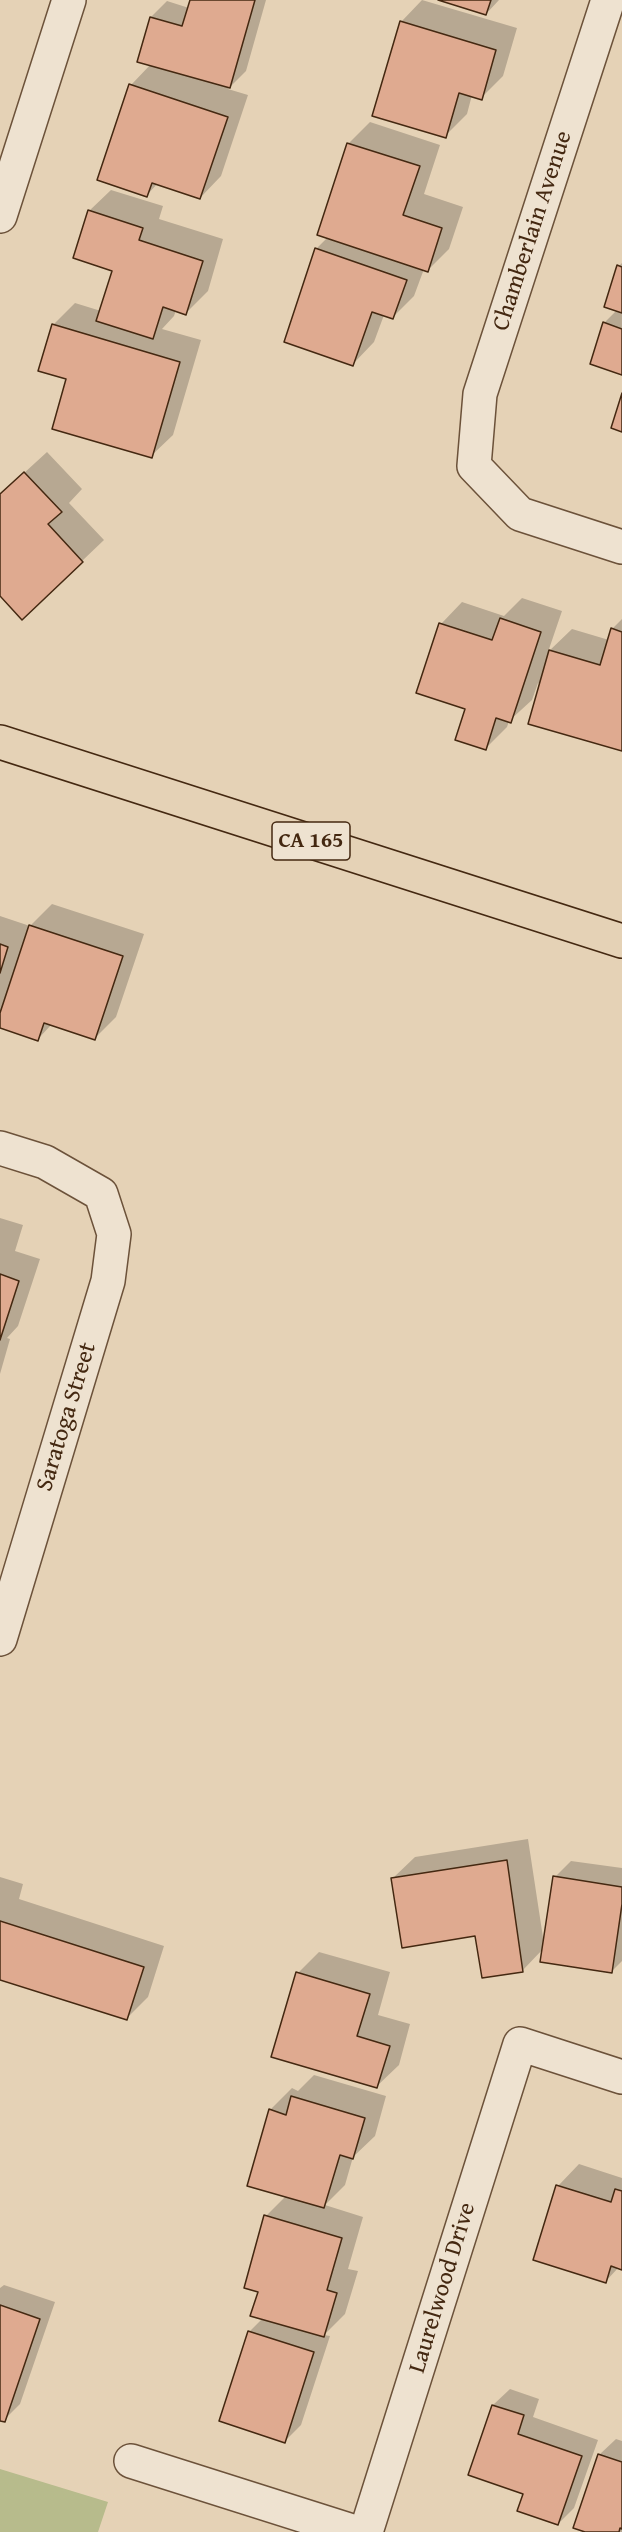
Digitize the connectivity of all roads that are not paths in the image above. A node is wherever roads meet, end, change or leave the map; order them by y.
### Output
1 (69, 0) edge
2 (608, 0) edge
3 (0, 216) edge
4 (622, 547) edge
5 (0, 742) edge
6 (622, 941) edge
7 (0, 1148) edge
8 (0, 1639) edge
9 (622, 2077) edge
10 (130, 2461) dead end
11 (355, 2532) edge
12 (366, 2532) edge

1 - 3 street
2 - 4 street, Chamberlain Avenue
5 - 6 main road, CA 165
7 - 8 street, Saratoga Street
9 - 12 street, Laurelwood Drive
10 - 11 street

